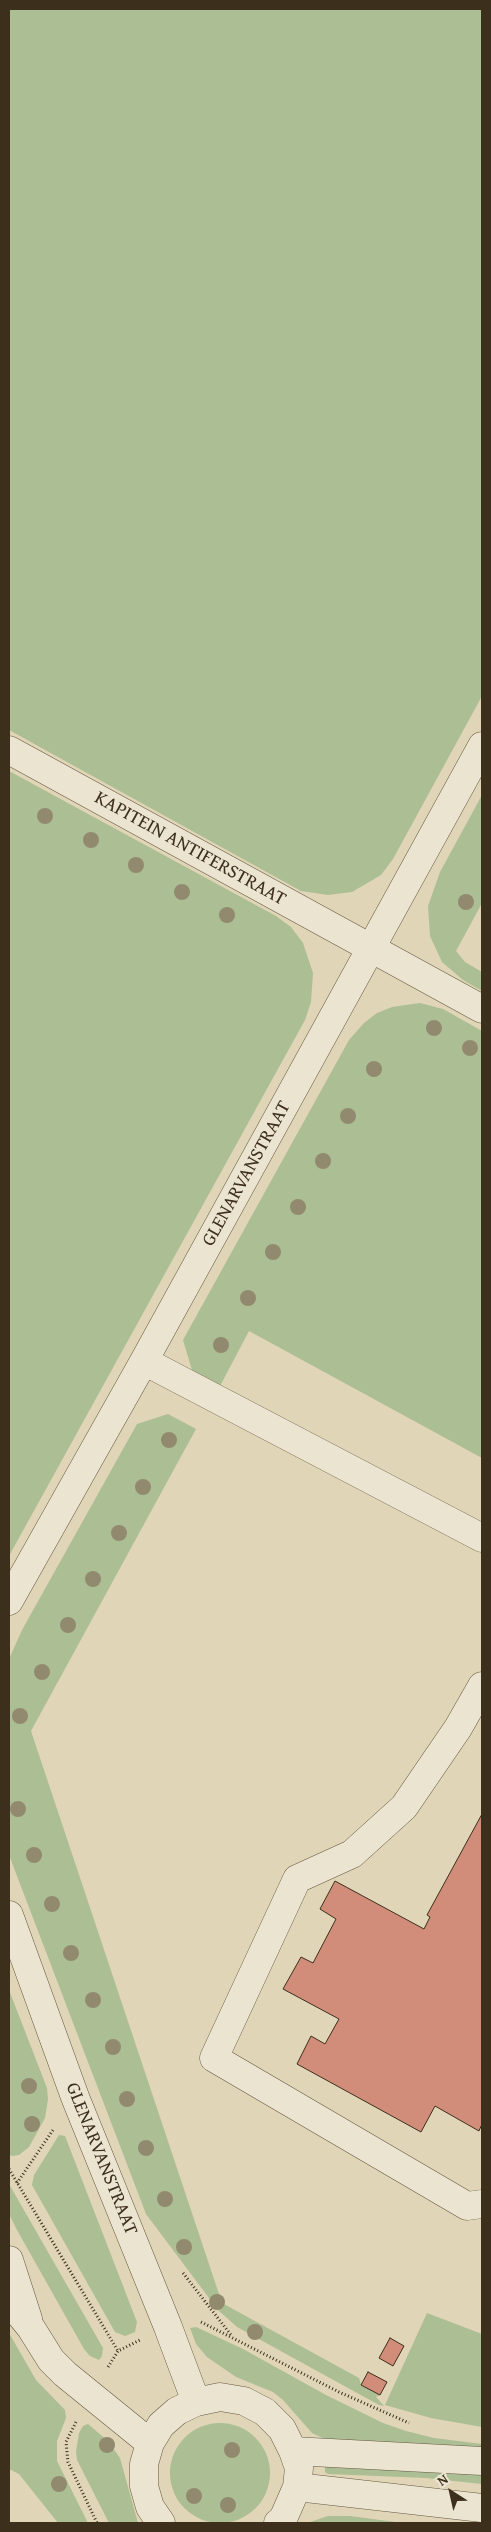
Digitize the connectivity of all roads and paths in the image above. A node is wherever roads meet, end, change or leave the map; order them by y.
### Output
1 (482, 746) edge
2 (9, 750) edge
3 (372, 947) junction
4 (482, 1009) edge
5 (144, 1361) junction
6 (482, 1538) edge
7 (9, 1602) edge
8 (482, 1686) edge
9 (9, 1915) edge
10 (75, 2097) junction
11 (9, 2169) edge
12 (17, 2184) junction
13 (482, 2204) edge
14 (9, 2260) edge
15 (9, 2301) edge
16 (31, 2328) junction
17 (118, 2351) dead end
18 (196, 2402) junction
19 (150, 2443) junction
20 (293, 2451) junction
21 (482, 2461) edge
22 (297, 2487) junction
23 (482, 2508) edge
24 (161, 2523) edge
25 (278, 2523) edge

1 - 3 street, GLENARVANSTRAAT
2 - 3 street, KAPITEIN ANTIFERSTRAAT
3 - 4 street, KAPITEIN ANTIFERSTRAAT
3 - 5 street, GLENARVANSTRAAT
5 - 6 street
5 - 7 street, GLENARVANSTRAAT
8 - 13 street
9 - 10 street, GLENARVANSTRAAT
10 - 12 path
10 - 18 street, GLENARVANSTRAAT
11 - 12 path
12 - 17 path
14 - 16 street
15 - 16 street
16 - 19 street
18 - 19 street
18 - 20 street
19 - 24 street
20 - 21 street
20 - 22 street
22 - 23 street
22 - 25 street

